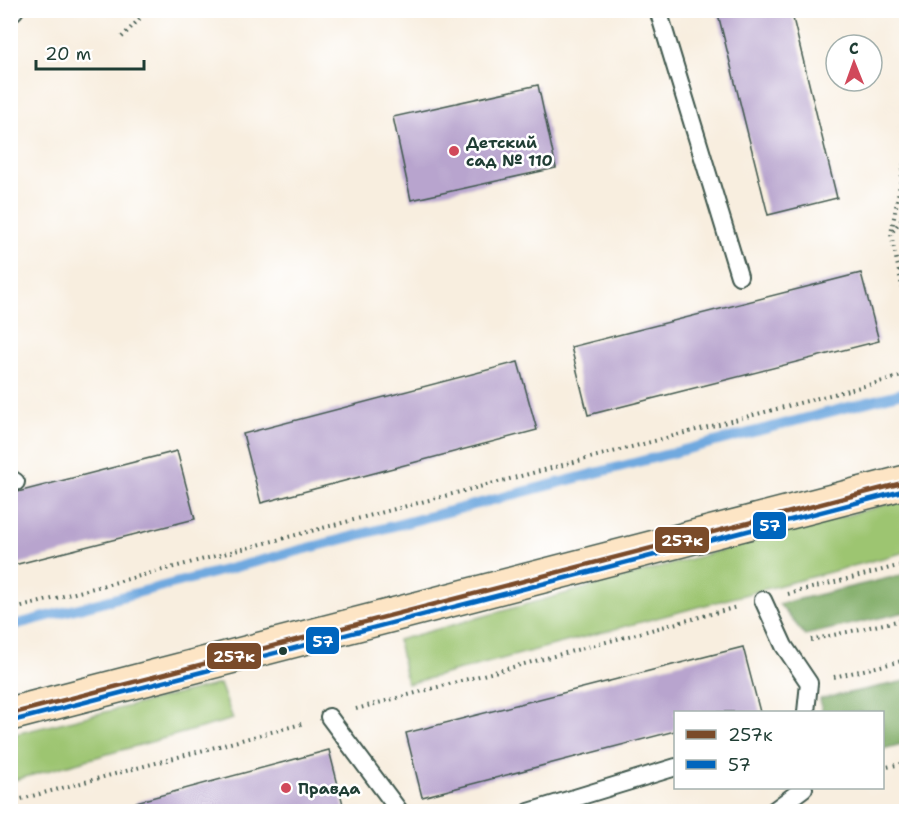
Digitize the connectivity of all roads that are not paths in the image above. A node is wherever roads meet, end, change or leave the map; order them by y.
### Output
1 (15, 10) edge
2 (658, 10) edge
3 (10, 15) edge
4 (739, 276) dead end
5 (906, 482) edge
6 (763, 600) road end
7 (806, 711) edge
8 (10, 714) edge
9 (328, 717) road end
10 (674, 767) edge
11 (803, 789) edge
12 (400, 812) edge
13 (529, 812) edge
14 (772, 812) edge

1 - 3 lane
2 - 4 lane
5 - 8 main road
6 - 7 lane
9 - 12 lane
10 - 13 lane
11 - 14 lane

